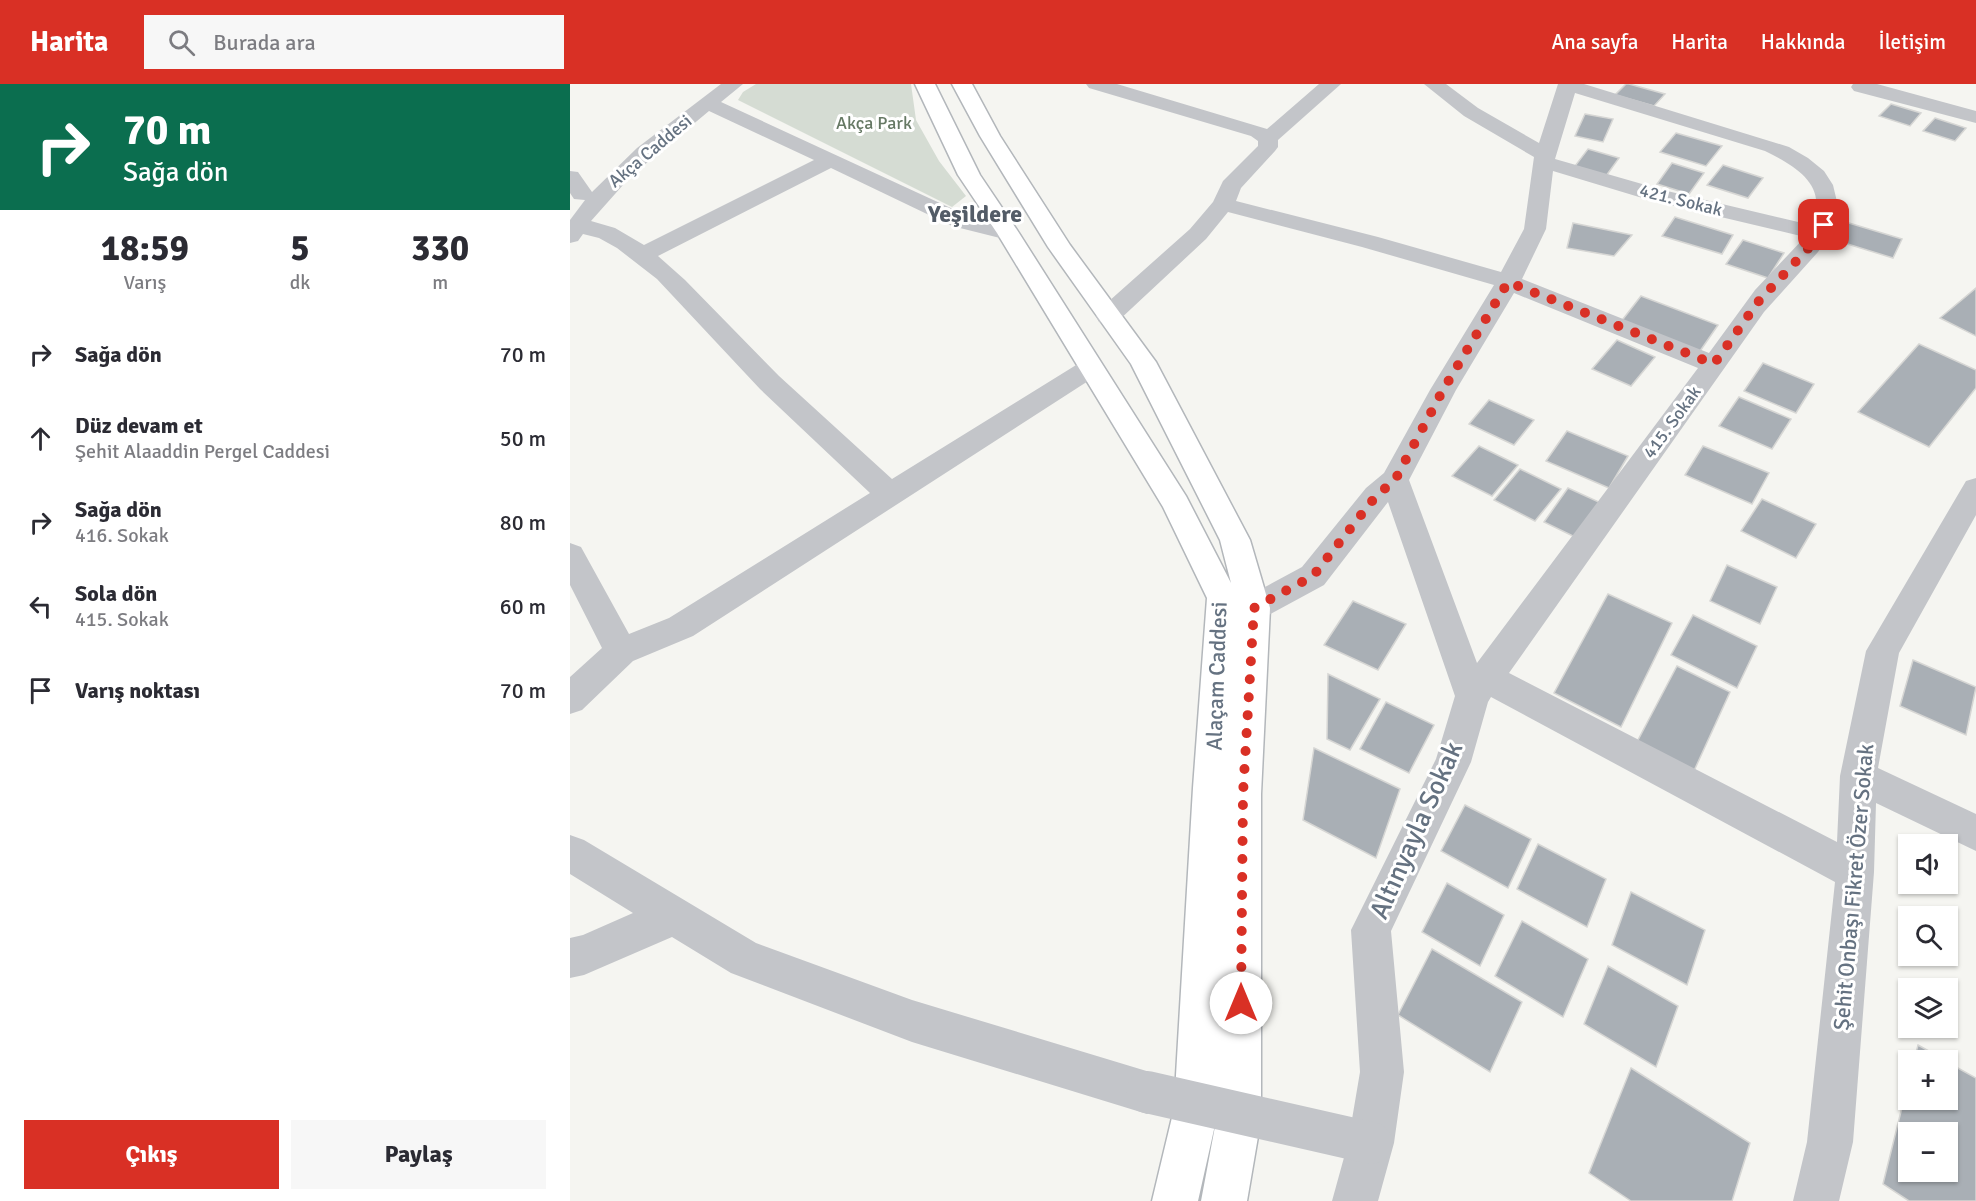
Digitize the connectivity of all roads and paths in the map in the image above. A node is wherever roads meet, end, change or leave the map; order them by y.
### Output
1 (734, 84) edge
2 (925, 84) edge
3 (962, 84) edge
4 (1096, 84) edge
5 (1331, 84) edge
6 (1434, 84) edge
7 (1867, 84) edge
8 (1568, 85) edge
9 (711, 93) edge
10 (1976, 117) edge
11 (1268, 138) junction
12 (1545, 158) junction
13 (829, 161) junction
14 (576, 185) edge
15 (1223, 204) junction
16 (572, 231) edge
17 (1008, 234) junction
18 (1819, 234) junction
19 (642, 255) junction
20 (1508, 282) junction
21 (1108, 316) junction
22 (1714, 364) junction
23 (1090, 368) junction
24 (1395, 480) junction
25 (1976, 489) edge
26 (890, 494) junction
27 (570, 555) edge
28 (1254, 608) junction
29 (621, 651) junction
30 (1479, 687) junction
31 (570, 699) edge
32 (1858, 776) junction
33 (1976, 833) edge
34 (570, 853) edge
35 (1855, 872) junction
36 (674, 916) junction
37 (570, 958) edge
38 (1371, 1143) junction
39 (1175, 1201) edge
40 (1224, 1201) edge
41 (1355, 1201) edge
42 (1816, 1201) edge

1 - 9 street, Akça Caddesi
2 - 17 main road, Alaçam Caddesi
3 - 21 main road, Alaçam Caddesi
4 - 11 street
5 - 11 street
6 - 12 street, 421. Sokak
7 - 10 street
8 - 12 street
8 - 18 street, 415. Sokak
9 - 13 street
9 - 14 street, Akça Caddesi
9 - 16 street, Akça Caddesi
11 - 15 street
12 - 18 street, 421. Sokak
12 - 20 street
13 - 17 street
13 - 19 street
14 - 16 street, Akça Caddesi
15 - 20 street
15 - 21 street
16 - 19 street
17 - 23 main road, Alaçam Caddesi
18 - 22 street, 415. Sokak
19 - 26 street
20 - 22 street
20 - 24 street
21 - 28 main road, Alaçam Caddesi
22 - 30 street, 415. Sokak
23 - 26 street
23 - 39 main road, Alaçam Caddesi
24 - 28 street
24 - 30 street
25 - 32 street, Şehit Onbaşı Fikret Özer Sokak
26 - 29 street
27 - 29 street
28 - 40 main road, Alaçam Caddesi
29 - 31 street
30 - 35 street
30 - 38 street, Altınyayla Sokak
32 - 33 street
32 - 35 street, Şehit Onbaşı Fikret Özer Sokak
34 - 36 street
35 - 42 street, Şehit Onbaşı Fikret Özer Sokak
36 - 37 street
36 - 38 street, bridge
38 - 41 street, Altınyayla Sokak

